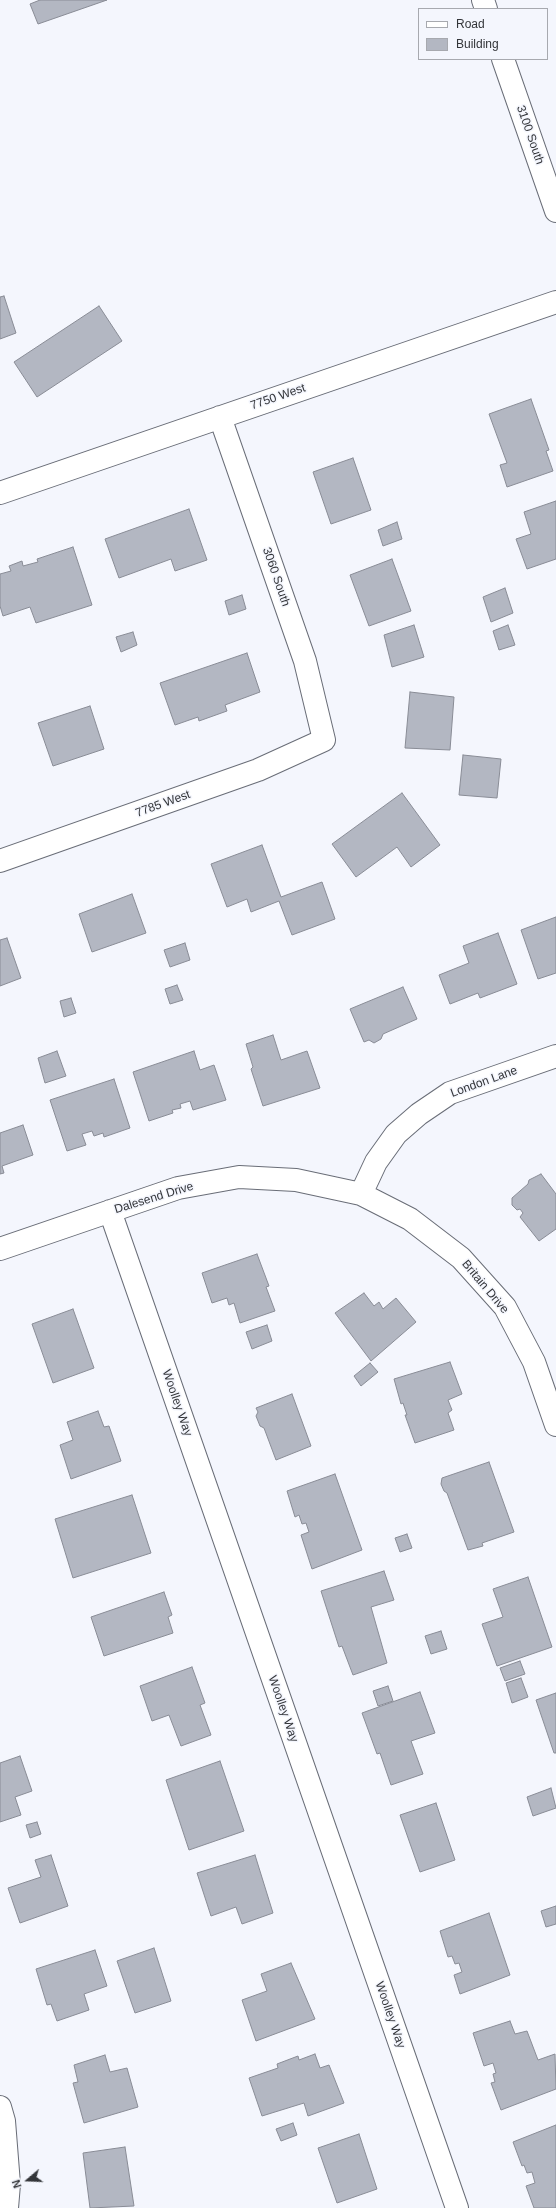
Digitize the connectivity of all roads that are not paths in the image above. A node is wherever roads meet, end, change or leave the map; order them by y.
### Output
1 (503, 60) edge
2 (556, 211) edge
3 (556, 302) edge
4 (220, 416) junction
5 (0, 493) edge
6 (324, 740) joint
7 (0, 861) edge
8 (556, 1056) edge
9 (361, 1194) junction
10 (110, 1211) junction
11 (0, 1249) edge
12 (556, 1425) edge
13 (0, 2107) edge
14 (7, 2208) edge
15 (457, 2208) edge

1 - 2 street, 3100 South
3 - 4 street, 7750 West
4 - 5 street, 7750 West
4 - 6 street, 3060 South
6 - 7 street, 7785 West
8 - 9 street, London Lane
9 - 10 street, Dalesend Drive
9 - 12 street, Britain Drive
10 - 11 street, Dalesend Drive
10 - 15 street, Woolley Way
13 - 14 street

